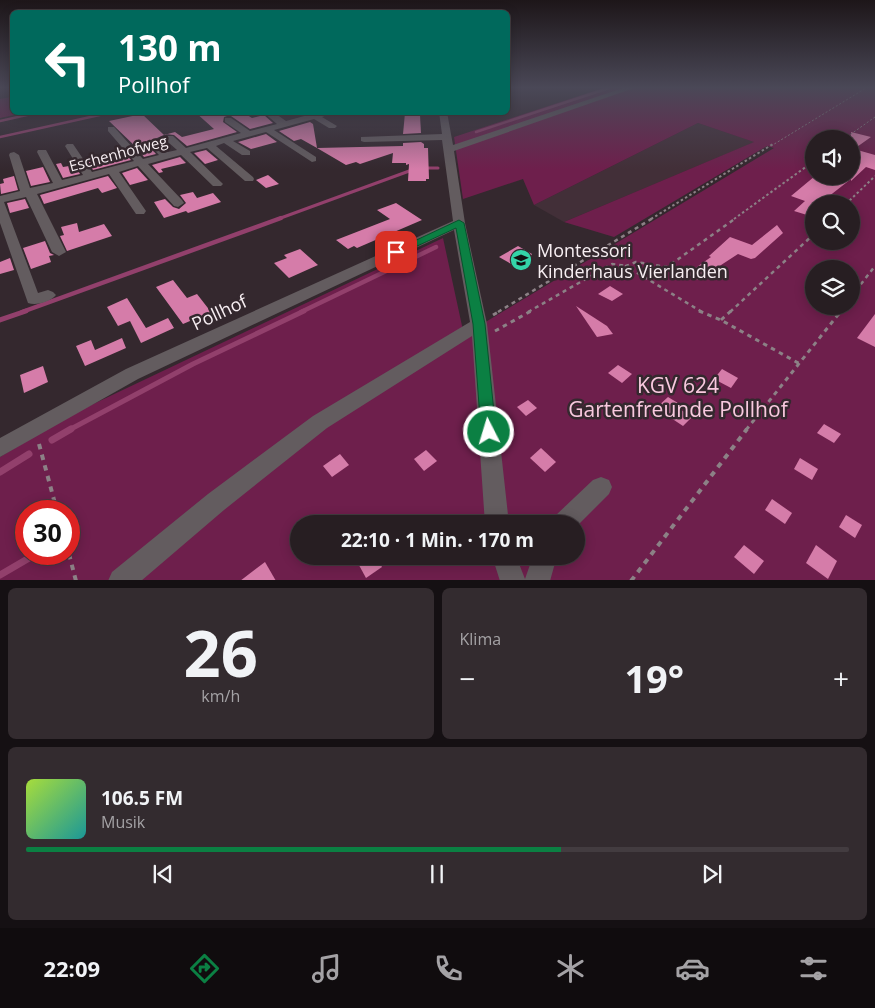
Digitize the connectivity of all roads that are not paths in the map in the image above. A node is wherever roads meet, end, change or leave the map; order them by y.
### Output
1 (272, 115) edge
2 (278, 115) edge
3 (306, 115) edge
4 (323, 115) edge
5 (443, 115) edge
6 (551, 115) edge
7 (312, 118) junction
8 (228, 120) dead end
9 (288, 124) junction
10 (332, 126) dead end
11 (267, 129) junction
12 (110, 133) dead end
13 (248, 134) junction
14 (446, 137) junction
15 (364, 139) dead end
16 (225, 140) junction
17 (209, 144) junction
18 (70, 146) dead end
19 (448, 150) junction
20 (183, 151) junction
21 (42, 152) dead end
22 (246, 154) dead end
23 (14, 156) dead end
24 (166, 156) junction
25 (312, 159) dead end
26 (138, 163) junction
27 (112, 170) junction
28 (89, 176) junction
29 (249, 179) dead end
30 (59, 184) junction
31 (216, 184) dead end
32 (28, 192) junction
33 (0, 200) edge
34 (178, 203) dead end
35 (0, 205) edge
36 (140, 211) dead end
37 (459, 223) junction
38 (59, 252) dead end
39 (48, 295) dead end
40 (480, 332) junction
41 (0, 448) edge
42 (601, 487) dead end
43 (496, 515) edge
44 (572, 515) edge
45 (508, 565) edge
46 (542, 565) edge
47 (121, 580) edge
48 (514, 580) edge
49 (537, 580) edge

1 - 9 street
2 - 9 street
3 - 7 street
4 - 7 street, Eschenhofweg
5 - 14 street
6 - 19 street
7 - 9 street, Eschenhofweg
7 - 10 street
8 - 13 street
9 - 11 street, Eschenhofweg
11 - 13 street, Eschenhofweg
11 - 25 street
12 - 26 street
13 - 16 street, Eschenhofweg
14 - 15 street
14 - 19 street
16 - 17 street, Eschenhofweg
16 - 22 street
17 - 20 street, Eschenhofweg
17 - 29 street
18 - 28 street
19 - 37 street
20 - 24 street, Eschenhofweg
20 - 24 street
20 - 31 street
21 - 30 street
23 - 32 street
24 - 26 street, Eschenhofweg
26 - 27 street, Eschenhofweg
26 - 34 street
27 - 28 street, Eschenhofweg
27 - 36 street
28 - 30 street, Eschenhofweg
30 - 32 street, Eschenhofweg
32 - 33 street, Eschenhofweg
32 - 38 street
35 - 39 street
37 - 40 street
37 - 41 street, Pollhof
40 - 43 street
40 - 47 street
42 - 44 street
45 - 48 street
46 - 49 street

